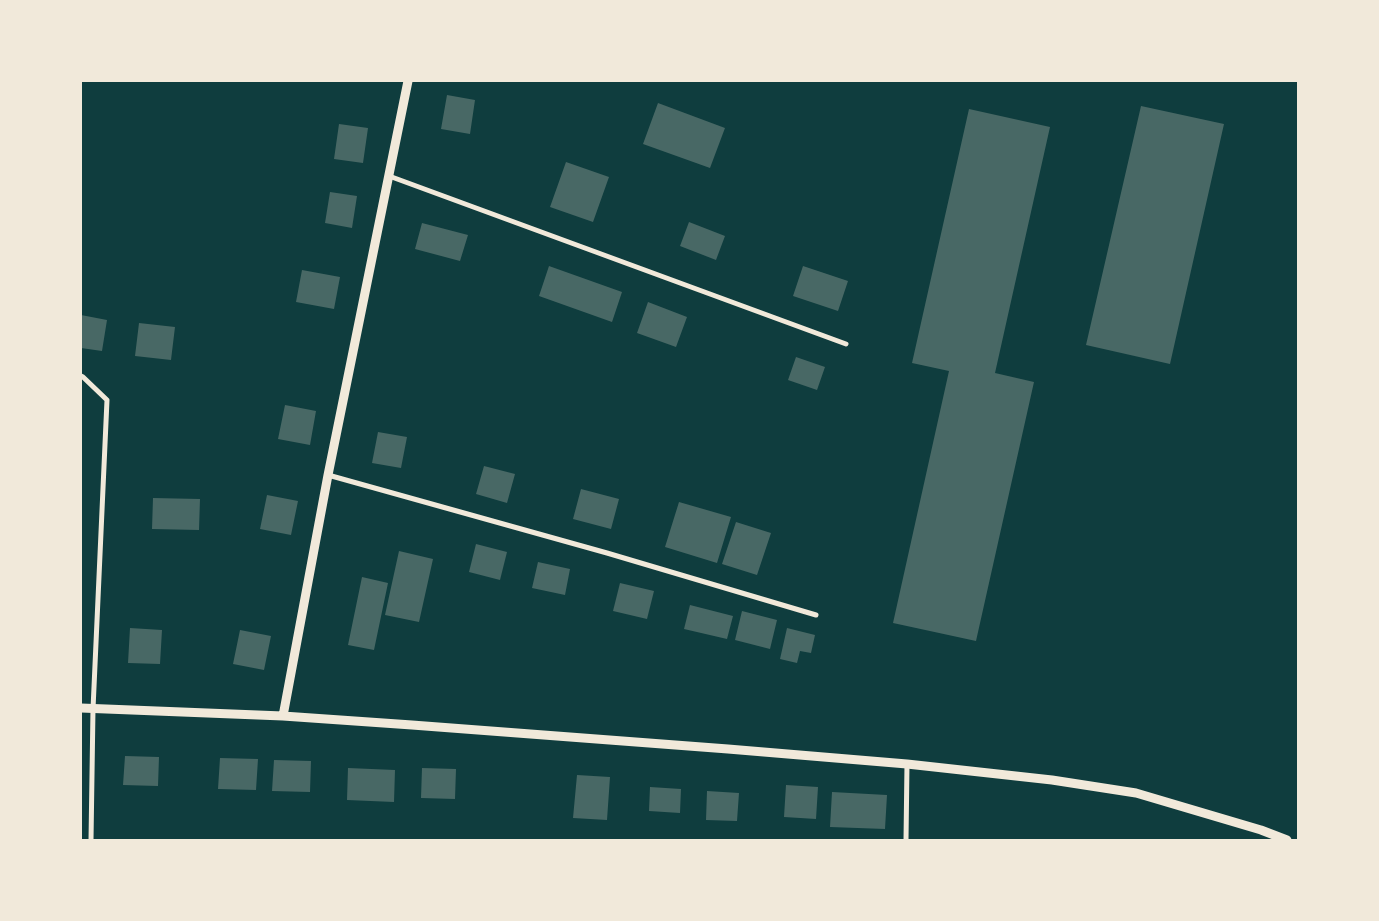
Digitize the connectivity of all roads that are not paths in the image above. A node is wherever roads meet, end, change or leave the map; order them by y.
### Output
1 (408, 81) edge
2 (388, 176) junction
3 (846, 344) dead end
4 (81, 376) edge
5 (328, 475) junction
6 (816, 615) dead end
7 (81, 708) edge
8 (92, 709) junction
9 (283, 716) junction
10 (907, 764) junction
11 (90, 840) edge
12 (906, 840) edge
13 (1287, 840) edge

1 - 2 street
2 - 3 street
2 - 5 street
4 - 8 street
5 - 6 street
5 - 9 street
7 - 8 street
8 - 9 street
8 - 11 street
9 - 10 street
10 - 12 street
10 - 13 street

